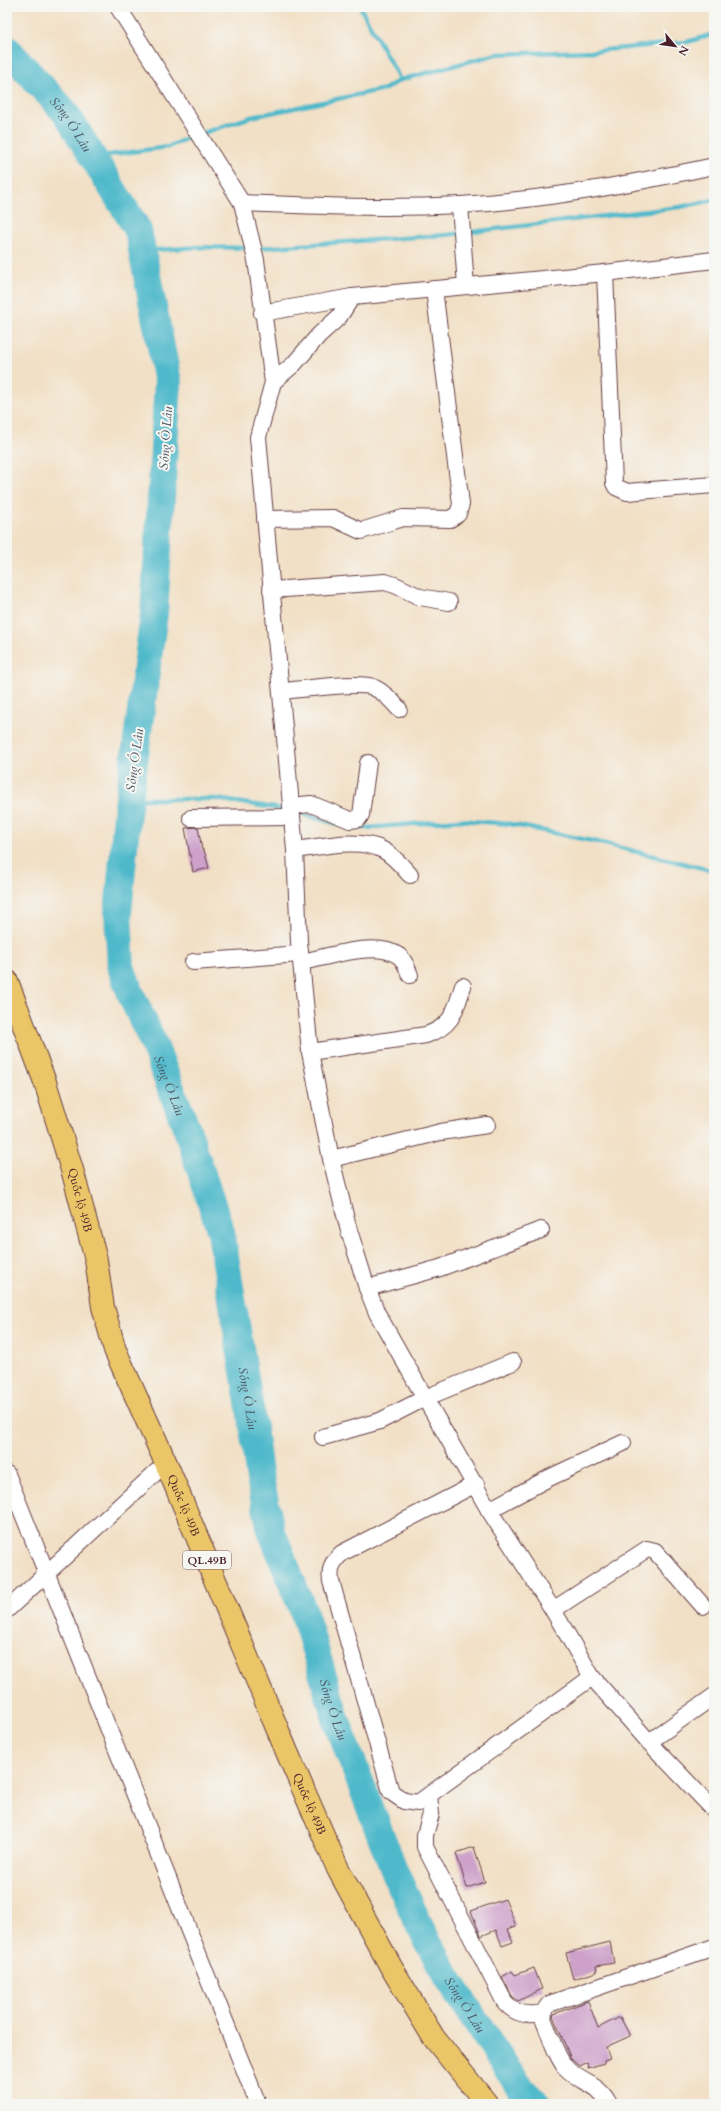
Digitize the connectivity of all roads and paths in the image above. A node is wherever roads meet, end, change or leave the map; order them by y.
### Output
1 (118, 7) edge
2 (714, 166) edge
3 (242, 203) junction
4 (460, 212) junction
5 (714, 260) edge
6 (604, 273) junction
7 (466, 286) junction
8 (434, 289) junction
9 (352, 297) junction
10 (262, 313) junction
11 (273, 382) junction
12 (714, 485) edge
13 (265, 519) junction
14 (271, 590) junction
15 (449, 602) dead end
16 (281, 691) junction
17 (399, 709) dead end
18 (368, 763) dead end
19 (291, 811) junction
20 (191, 818) dead end
21 (294, 850) junction
22 (410, 875) dead end
23 (301, 958) junction
24 (192, 962) dead end
25 (410, 975) dead end
26 (7, 981) edge
27 (463, 986) dead end
28 (310, 1052) junction
29 (488, 1125) dead end
30 (331, 1159) junction
31 (541, 1230) dead end
32 (367, 1288) junction
33 (513, 1362) dead end
34 (425, 1398) junction
35 (323, 1437) dead end
36 (624, 1443) dead end
37 (166, 1463) junction
38 (7, 1474) edge
39 (476, 1484) junction
40 (490, 1510) junction
41 (48, 1573) junction
42 (703, 1606) dead end
43 (7, 1610) edge
44 (553, 1610) junction
45 (592, 1677) junction
46 (714, 1696) edge
47 (649, 1742) junction
48 (429, 1796) junction
49 (714, 1810) edge
50 (714, 1947) edge
51 (544, 2013) junction
52 (258, 2104) edge
53 (488, 2104) edge
54 (609, 2104) edge

1 - 3 street
2 - 4 street
3 - 4 street
3 - 10 street
4 - 7 street
5 - 6 street
6 - 7 street
6 - 12 street
7 - 8 street
8 - 9 street
8 - 13 street
9 - 10 street
9 - 11 street
10 - 11 street
11 - 13 street
13 - 14 street
14 - 15 street
14 - 16 street
16 - 17 street
16 - 19 street
18 - 19 street
19 - 20 street
19 - 21 street
21 - 22 street
21 - 23 street
23 - 24 street
23 - 25 street
23 - 28 street
26 - 37 main road, Quốc lộ 49B / QL.49B
27 - 28 street
28 - 30 street
29 - 30 street
30 - 32 street
31 - 32 street
32 - 34 street
33 - 34 street
34 - 35 street
34 - 39 street
36 - 40 street
37 - 41 street
37 - 53 main road, Quốc lộ 49B / QL.49B
38 - 41 street
39 - 40 street
39 - 48 street
40 - 44 street
41 - 43 street
41 - 52 street
42 - 44 street
44 - 45 street
45 - 47 street
45 - 48 street
46 - 47 street
47 - 49 street
48 - 51 street
50 - 51 street
51 - 54 street

